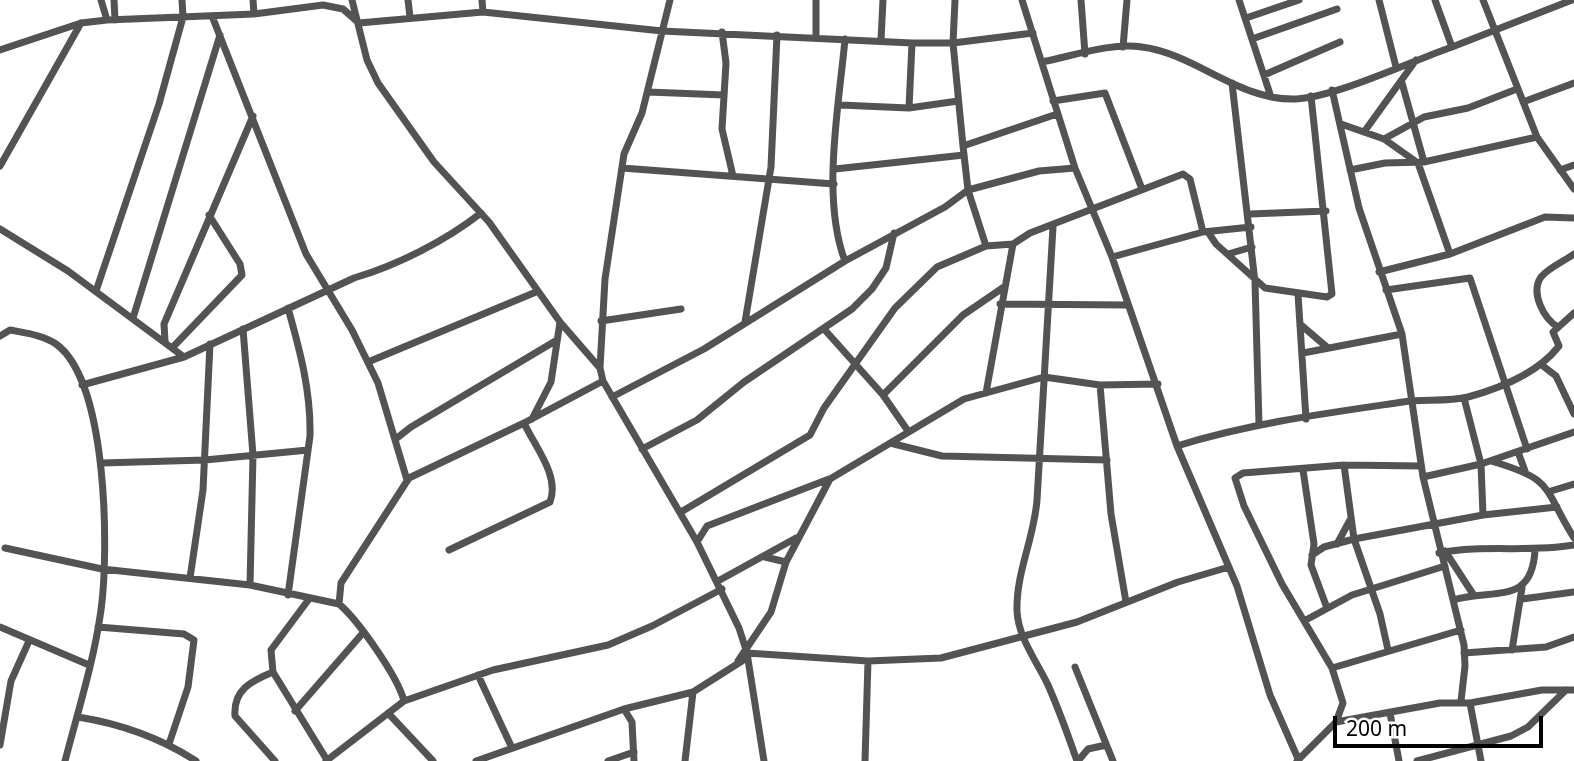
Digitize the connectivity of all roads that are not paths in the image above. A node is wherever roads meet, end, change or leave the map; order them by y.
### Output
1 (101, 0) edge
2 (114, 0) edge
3 (182, 0) edge
4 (253, 0) edge
5 (352, 0) edge
6 (408, 0) edge
7 (482, 0) edge
8 (670, 0) edge
9 (816, 0) edge
10 (883, 0) edge
11 (955, 0) edge
12 (1023, 0) edge
13 (1081, 0) edge
14 (1127, 0) edge
15 (1239, 0) edge
16 (1299, 0) edge
17 (1379, 0) edge
18 (1435, 0) edge
19 (1483, 0) edge
20 (1572, 0) edge
21 (1338, 9) dead end
22 (483, 12) junction
23 (254, 14) junction
24 (212, 16) junction
25 (183, 17) junction
26 (410, 17) junction
27 (1246, 18) junction
28 (111, 20) junction
29 (80, 23) junction
30 (359, 23) junction
31 (1495, 30) junction
32 (662, 31) junction
33 (722, 32) junction
34 (1033, 33) junction
35 (777, 34) junction
36 (220, 35) junction
37 (816, 37) junction
38 (845, 39) junction
39 (1252, 39) junction
40 (881, 40) junction
41 (1340, 42) dead end
42 (912, 43) junction
43 (953, 43) junction
44 (1123, 47) junction
45 (1452, 47) junction
46 (0, 50) edge
47 (1085, 54) junction
48 (1416, 60) junction
49 (1042, 62) junction
50 (1396, 68) junction
51 (1264, 75) junction
52 (1232, 83) junction
53 (1402, 83) junction
54 (1574, 83) edge
55 (1517, 89) junction
56 (1332, 90) junction
57 (648, 92) junction
58 (724, 95) junction
59 (1311, 96) junction
60 (1271, 97) junction
61 (958, 101) junction
62 (1053, 101) junction
63 (1523, 102) junction
64 (840, 105) junction
65 (909, 108) junction
66 (1057, 114) junction
67 (253, 115) junction
68 (1414, 122) junction
69 (1340, 124) junction
70 (1364, 132) junction
71 (1537, 137) junction
72 (1384, 139) junction
73 (963, 145) junction
74 (964, 155) junction
75 (1421, 162) junction
76 (1574, 165) edge
77 (0, 166) edge
78 (622, 167) junction
79 (1075, 168) junction
80 (835, 169) junction
81 (1350, 170) junction
82 (1560, 170) junction
83 (733, 176) junction
84 (770, 177) junction
85 (834, 184) junction
86 (1142, 189) junction
87 (1574, 189) edge
88 (968, 190) junction
89 (1092, 210) junction
90 (1326, 211) junction
91 (481, 214) junction
92 (1250, 214) junction
93 (209, 215) junction
94 (1574, 218) edge
95 (1053, 226) junction
96 (1251, 227) junction
97 (0, 229) edge
98 (1206, 232) junction
99 (894, 233) junction
100 (1013, 244) junction
101 (986, 246) junction
102 (997, 247) junction
103 (1252, 247) junction
104 (1228, 254) junction
105 (1450, 254) junction
106 (1574, 254) edge
107 (1112, 257) junction
108 (1009, 259) junction
109 (845, 261) junction
110 (1379, 272) junction
111 (1255, 282) junction
112 (1004, 287) junction
113 (1385, 290) junction
114 (96, 291) junction
115 (329, 291) junction
116 (536, 292) junction
117 (1298, 294) junction
118 (1000, 304) junction
119 (1128, 305) junction
120 (1049, 306) junction
121 (289, 308) junction
122 (681, 309) dead end
123 (1574, 313) edge
124 (133, 318) junction
125 (601, 321) junction
126 (561, 322) junction
127 (745, 322) junction
128 (164, 324) junction
129 (1301, 325) junction
130 (1558, 327) junction
131 (243, 329) junction
132 (824, 329) junction
133 (150, 330) junction
134 (1402, 334) junction
135 (0, 336) edge
136 (557, 340) junction
137 (165, 341) junction
138 (1302, 342) junction
139 (210, 344) junction
140 (173, 347) junction
141 (1328, 348) junction
142 (196, 350) junction
143 (1316, 351) junction
144 (1303, 353) junction
145 (184, 357) junction
146 (368, 362) junction
147 (855, 363) junction
148 (1543, 366) junction
149 (600, 368) junction
150 (207, 369) junction
151 (1044, 377) junction
152 (603, 381) junction
153 (1506, 383) junction
154 (1100, 384) junction
155 (1158, 384) junction
156 (82, 385) junction
157 (986, 393) junction
158 (883, 395) junction
159 (612, 397) junction
160 (1464, 398) junction
161 (1570, 399) edge
162 (1413, 400) junction
163 (1574, 414) edge
164 (1306, 419) junction
165 (528, 421) junction
166 (1259, 424) junction
167 (908, 431) junction
168 (1574, 432) edge
169 (397, 438) junction
170 (889, 442) junction
171 (1177, 446) junction
172 (642, 449) junction
173 (1527, 449) junction
174 (308, 450) junction
175 (1518, 452) junction
176 (253, 455) junction
177 (1039, 457) junction
178 (205, 460) junction
179 (1107, 460) junction
180 (1491, 461) junction
181 (102, 463) junction
182 (1481, 464) junction
183 (1345, 465) junction
184 (1421, 466) junction
185 (1303, 470) junction
186 (1525, 471) junction
187 (1423, 477) junction
188 (830, 479) junction
189 (407, 480) junction
190 (1574, 484) edge
191 (1551, 491) junction
192 (1557, 507) junction
193 (681, 512) junction
194 (1483, 515) junction
195 (1350, 520) junction
196 (707, 526) junction
197 (1433, 526) junction
198 (692, 532) junction
199 (797, 538) junction
200 (1574, 538) edge
201 (1354, 539) junction
202 (697, 542) junction
203 (1314, 544) junction
204 (1337, 544) junction
205 (1574, 545) edge
206 (1324, 547) junction
207 (5, 548) dead end
208 (449, 550) dead end
209 (1535, 550) junction
210 (1442, 552) junction
211 (1311, 555) junction
212 (765, 557) junction
213 (786, 562) junction
214 (1445, 566) junction
215 (1228, 567) junction
216 (102, 569) junction
217 (190, 578) junction
218 (250, 585) junction
219 (720, 585) junction
220 (1522, 588) junction
221 (1372, 589) junction
222 (1574, 592) edge
223 (1473, 594) junction
224 (288, 595) junction
225 (309, 598) junction
226 (1522, 599) junction
227 (1453, 600) junction
228 (1126, 602) junction
229 (339, 604) junction
230 (1327, 608) junction
231 (1304, 621) junction
232 (0, 627) edge
233 (98, 627) junction
234 (1461, 630) junction
235 (362, 634) junction
236 (1022, 635) junction
237 (1574, 638) edge
238 (29, 641) junction
239 (1388, 650) junction
240 (1512, 650) junction
241 (1464, 653) junction
242 (747, 654) junction
243 (868, 661) junction
244 (89, 665) junction
245 (1075, 667) dead end
246 (1332, 668) junction
247 (273, 671) junction
248 (478, 675) junction
249 (1570, 690) edge
250 (693, 692) junction
251 (404, 701) junction
252 (1461, 701) junction
253 (1471, 703) junction
254 (640, 705) junction
255 (624, 709) junction
256 (295, 711) junction
257 (388, 713) junction
258 (1390, 713) junction
259 (79, 717) junction
260 (632, 722) junction
261 (1336, 722) junction
262 (169, 744) junction
263 (0, 745) edge
264 (1106, 745) junction
265 (1478, 745) junction
266 (512, 748) junction
267 (634, 757) edge
268 (65, 761) edge
269 (196, 761) edge
270 (275, 761) edge
271 (326, 761) edge
272 (433, 761) edge
273 (476, 761) edge
274 (608, 761) edge
275 (685, 761) edge
276 (764, 761) edge
277 (865, 761) edge
278 (1078, 761) edge
279 (1113, 761) edge
280 (1298, 761) edge
281 (1399, 761) edge
282 (1417, 761) edge
283 (1481, 761) edge

1 - 28 street
2 - 28 street
3 - 25 street
4 - 23 street
5 - 30 street
6 - 26 street
7 - 22 street
8 - 32 street
9 - 37 street
10 - 40 street
11 - 43 street
12 - 34 street
13 - 47 street
14 - 44 street
15 - 27 street
16 - 27 street
17 - 50 street
18 - 45 street
19 - 31 street
20 - 31 street
21 - 39 street
22 - 26 street
22 - 32 street
23 - 24 street
23 - 30 street
24 - 25 street
24 - 36 street
25 - 28 street
25 - 114 street
26 - 30 street
27 - 39 street
28 - 29 street
29 - 46 street
29 - 77 street
30 - 91 street
31 - 45 street
31 - 55 street
32 - 33 street
32 - 57 street
33 - 35 street
33 - 58 street
34 - 43 street
34 - 49 street
35 - 37 street
35 - 84 street
36 - 67 street
36 - 124 street
37 - 38 street
38 - 40 street
38 - 64 street
39 - 51 street
40 - 42 street
41 - 51 street
42 - 43 street
42 - 65 street
43 - 61 street
44 - 47 street
44 - 52 street
45 - 48 street
47 - 49 street
48 - 50 street
48 - 53 street
49 - 62 street
50 - 56 street
51 - 60 street
52 - 60 street
52 - 92 street
53 - 68 street
53 - 70 street
54 - 63 street
55 - 63 street
55 - 68 street
56 - 59 street
56 - 69 street
57 - 58 street
57 - 78 street
58 - 83 street
59 - 60 street
59 - 90 street
61 - 65 street
61 - 73 street
62 - 66 street
62 - 86 street
63 - 71 street
64 - 65 street
64 - 80 street
66 - 73 street
66 - 79 street
67 - 93 street
67 - 115 street
68 - 72 street
68 - 75 street
69 - 70 street
69 - 81 street
70 - 72 street
71 - 75 street
71 - 82 street
72 - 75 street
73 - 74 street
74 - 80 street
74 - 88 street
75 - 81 street
75 - 105 street
76 - 82 street
78 - 83 street
78 - 125 street
79 - 88 street
79 - 89 street
80 - 85 street
81 - 110 street
82 - 87 street
83 - 84 street
84 - 85 street
84 - 127 street
85 - 109 street
86 - 89 street
86 - 98 street
88 - 99 street
88 - 101 street
89 - 95 street
89 - 107 street
90 - 92 street
90 - 117 street
91 - 115 street
91 - 116 street
92 - 96 street
93 - 128 street
93 - 140 street
94 - 105 street
95 - 100 street
95 - 120 street
96 - 98 street
96 - 103 street
97 - 114 street
98 - 104 street
98 - 107 street
99 - 109 street
99 - 132 street
100 - 102 street
100 - 108 street
101 - 102 street
101 - 147 street
102 - 108 street
103 - 104 street
103 - 111 street
104 - 111 street
105 - 110 street
106 - 130 street
107 - 119 street
108 - 112 street
109 - 127 street
110 - 113 street
111 - 117 street
111 - 166 street
112 - 118 street
112 - 158 street
113 - 134 street
113 - 153 street
114 - 124 street
115 - 121 street
115 - 146 street
116 - 126 street
116 - 146 street
117 - 129 street
118 - 120 street
118 - 157 street
119 - 120 street
119 - 155 street
120 - 151 street
121 - 131 street
121 - 174 street
122 - 125 street
123 - 130 street
124 - 133 street
125 - 149 street
126 - 136 street
126 - 149 street
127 - 159 street
128 - 133 street
128 - 137 street
129 - 138 street
129 - 141 street
130 - 148 street
131 - 139 street
131 - 176 street
132 - 147 street
132 - 172 street
133 - 137 street
134 - 141 street
134 - 162 street
135 - 156 street
136 - 165 street
136 - 169 street
137 - 140 street
138 - 143 street
138 - 144 street
139 - 142 street
139 - 150 street
140 - 145 street
141 - 143 street
142 - 145 street
142 - 150 street
143 - 144 street
144 - 164 street
145 - 156 street
146 - 169 street
147 - 158 street
147 - 193 street
148 - 153 street
148 - 161 street
149 - 152 street
150 - 178 street
151 - 154 street
151 - 157 street
151 - 177 street
152 - 159 street
152 - 165 street
153 - 160 street
153 - 173 street
154 - 155 street
154 - 179 street
155 - 171 street
156 - 181 street
157 - 167 street
158 - 167 street
159 - 172 street
160 - 162 street
160 - 182 street
161 - 163 street
162 - 164 street
162 - 184 street
164 - 166 street
165 - 189 street
165 - 208 street
166 - 171 street
167 - 170 street
168 - 173 street
169 - 189 street
170 - 177 street
170 - 188 street
171 - 215 street
172 - 193 street
173 - 175 street
174 - 176 street
174 - 224 street
175 - 180 street
175 - 186 street
176 - 178 street
176 - 218 street
177 - 179 street
177 - 236 street
178 - 181 street
178 - 217 street
179 - 228 street
180 - 182 street
180 - 186 street
181 - 216 street
182 - 187 street
182 - 194 street
183 - 184 street
183 - 185 street
183 - 195 street
184 - 187 street
185 - 203 street
185 - 231 street
186 - 191 street
187 - 197 street
188 - 196 street
188 - 199 street
189 - 229 street
190 - 191 street
191 - 192 street
192 - 194 street
192 - 200 street
193 - 198 street
194 - 197 street
195 - 201 street
195 - 204 street
196 - 198 street
196 - 202 street
197 - 201 street
197 - 210 street
198 - 202 street
199 - 212 street
199 - 213 street
201 - 204 street
201 - 221 street
202 - 219 street
203 - 206 street
203 - 211 street
204 - 206 street
205 - 209 street
206 - 211 street
207 - 216 street
209 - 210 street
209 - 220 street
210 - 214 street
210 - 223 street
211 - 230 street
212 - 213 street
212 - 219 street
213 - 242 street
214 - 221 street
214 - 227 street
215 - 228 street
215 - 280 street
216 - 217 street
216 - 233 street
217 - 218 street
218 - 224 street
219 - 242 street
219 - 248 street
220 - 223 street
220 - 226 street
221 - 230 street
221 - 239 street
222 - 226 street
223 - 227 street
224 - 225 street
225 - 229 street
225 - 247 street
226 - 240 street
227 - 234 street
228 - 236 street
229 - 235 street
230 - 231 street
231 - 246 street
232 - 238 street
233 - 244 street
233 - 262 street
234 - 239 street
234 - 241 street
235 - 251 street
235 - 256 street
236 - 243 street
236 - 278 street
237 - 240 street
238 - 244 street
238 - 263 street
239 - 246 street
240 - 241 street
241 - 252 street
242 - 243 street
242 - 250 street
242 - 276 street
243 - 277 street
244 - 259 street
245 - 264 street
246 - 261 street
247 - 256 street
247 - 270 street
248 - 251 street
248 - 266 street
249 - 253 street
249 - 265 street
250 - 254 street
250 - 275 street
251 - 257 street
252 - 253 street
252 - 258 street
253 - 265 street
254 - 255 street
254 - 260 street
255 - 260 street
255 - 266 street
256 - 271 street
257 - 271 street
257 - 272 street
258 - 261 street
258 - 281 street
259 - 262 street
259 - 268 street
260 - 267 street
261 - 280 street
262 - 269 street
264 - 278 street
264 - 279 street
265 - 282 street
265 - 283 street
266 - 273 street
267 - 274 street

